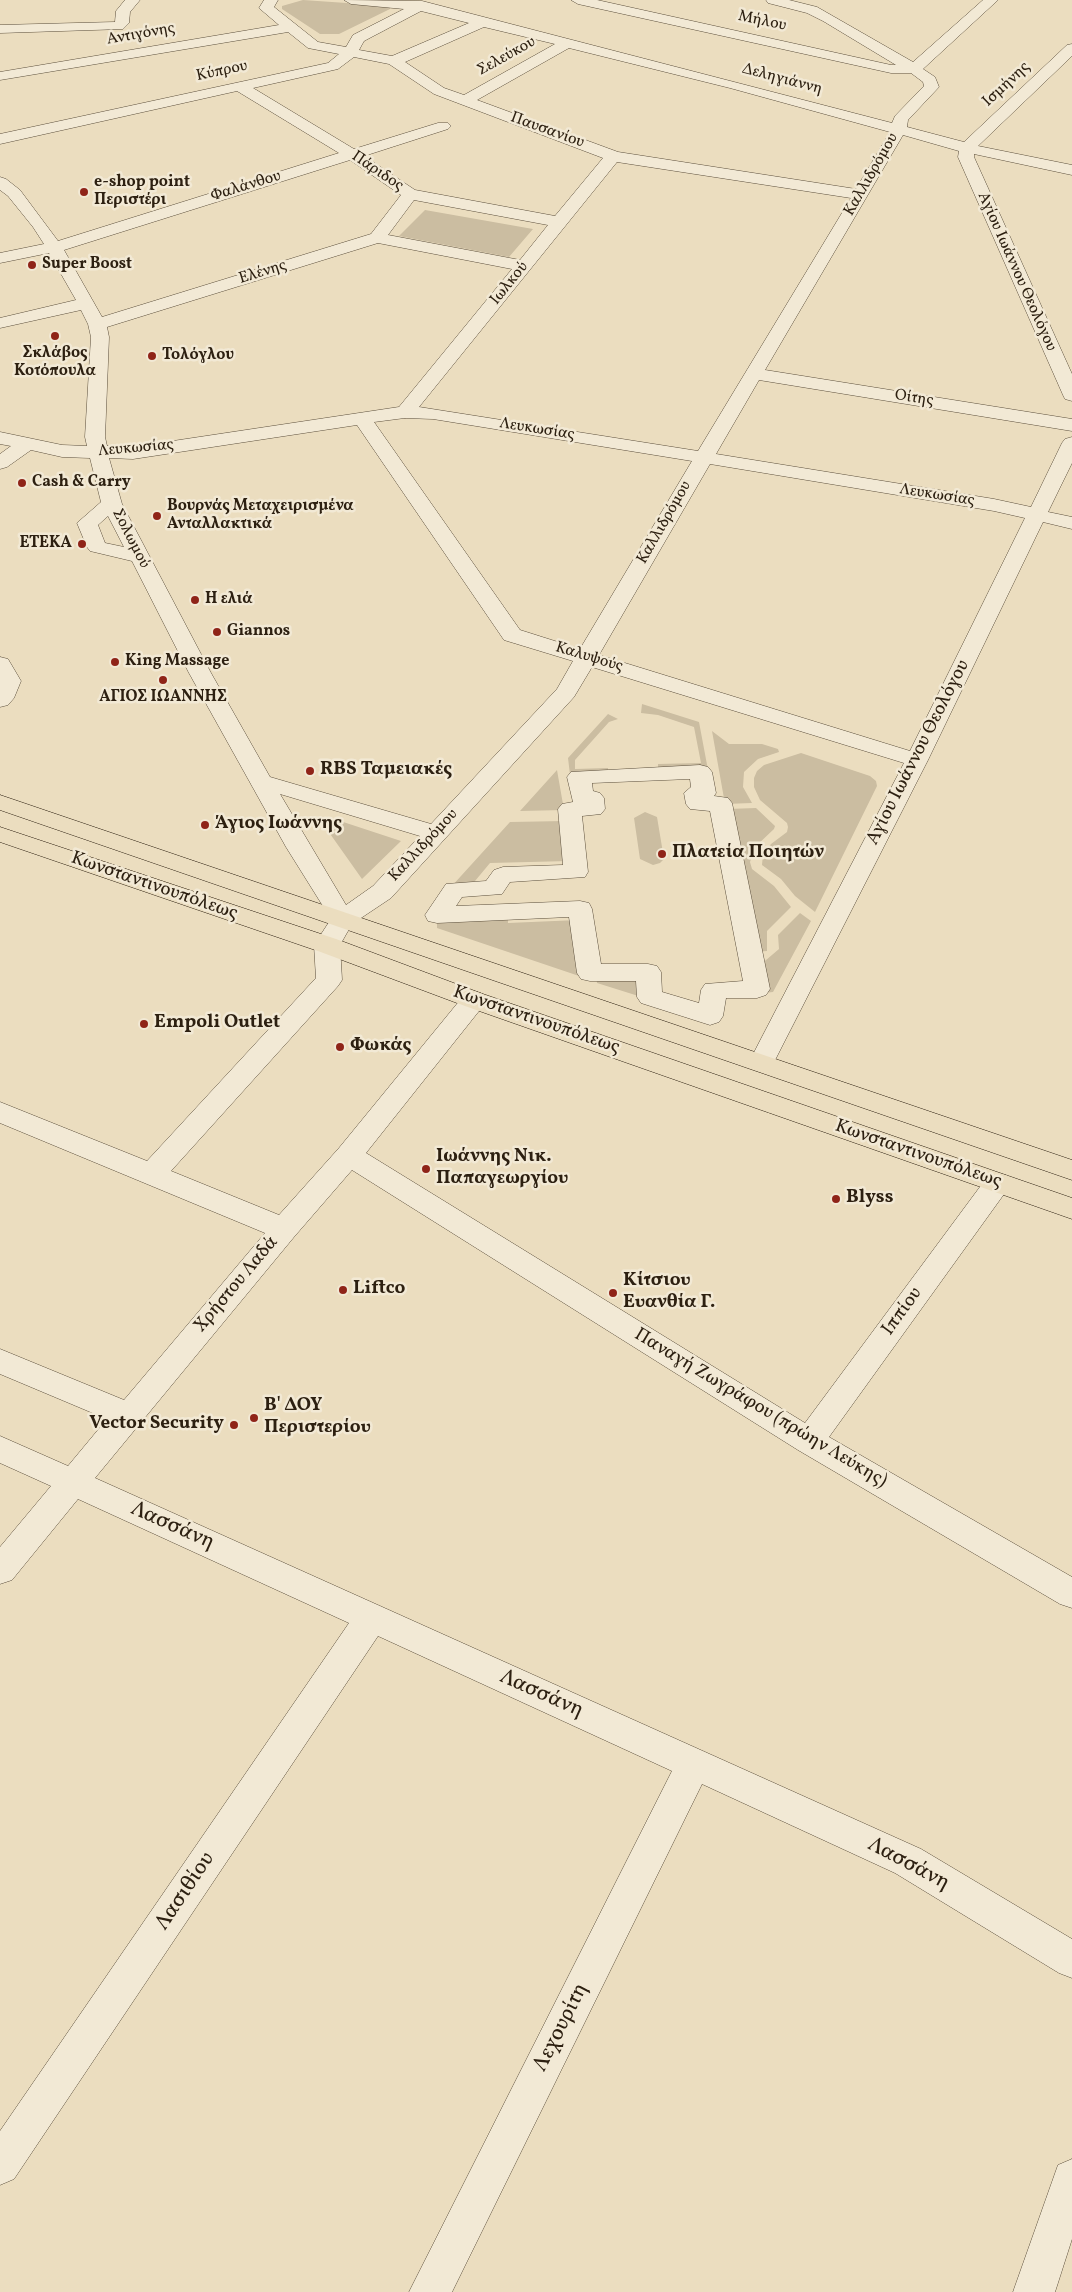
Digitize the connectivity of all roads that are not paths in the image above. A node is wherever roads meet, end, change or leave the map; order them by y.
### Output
1 (133, 0) edge
2 (271, 0) edge
3 (351, 0) edge
4 (578, 0) edge
5 (773, 0) edge
6 (990, 0) edge
7 (425, 3) edge
8 (483, 22) junction
9 (289, 28) junction
10 (0, 29) edge
11 (566, 44) junction
12 (1072, 48) edge
13 (349, 54) junction
14 (394, 61) junction
15 (914, 70) junction
16 (0, 76) edge
17 (239, 86) junction
18 (464, 101) junction
19 (444, 126) dead end
20 (899, 129) junction
21 (0, 139) edge
22 (967, 148) junction
23 (352, 154) junction
24 (614, 156) junction
25 (1072, 170) edge
26 (0, 182) edge
27 (410, 194) junction
28 (861, 195) junction
29 (560, 222) junction
30 (377, 238) junction
31 (55, 246) junction
32 (0, 258) edge
33 (525, 266) junction
34 (86, 303) junction
35 (0, 323) edge
36 (97, 324) junction
37 (756, 374) junction
38 (1072, 395) edge
39 (405, 412) junction
40 (362, 418) junction
41 (1072, 425) edge
42 (0, 438) edge
43 (1072, 443) edge
44 (28, 444) junction
45 (98, 454) junction
46 (704, 457) junction
47 (0, 463) edge
48 (112, 504) junction
49 (1038, 514) junction
50 (1072, 523) edge
51 (139, 557) junction
52 (587, 657) junction
53 (0, 664) edge
54 (0, 700) edge
55 (917, 760) junction
56 (263, 782) junction
57 (0, 802) edge
58 (720, 803) joint
59 (436, 833) junction
60 (0, 834) edge
61 (343, 919) junction
62 (327, 945) junction
63 (474, 1000) junction
64 (762, 1062) junction
65 (0, 1112) edge
66 (349, 1155) junction
67 (1072, 1170) edge
68 (151, 1175) junction
69 (998, 1183) junction
70 (1072, 1209) edge
71 (284, 1228) junction
72 (0, 1361) edge
73 (129, 1415) junction
74 (808, 1442) junction
75 (0, 1449) edge
76 (74, 1482) junction
77 (0, 1570) edge
78 (1072, 1594) edge
79 (371, 1618) junction
80 (694, 1764) junction
81 (1072, 1960) edge
82 (0, 2166) edge
83 (1072, 2179) edge
84 (430, 2292) edge
85 (1034, 2292) edge

1 - 10 street
2 - 9 street, Παυσανίου
3 - 7 street, Δεληγιάννη
4 - 15 street, Μήλου
5 - 15 street
6 - 15 street
7 - 8 street, Δεληγιάννη
7 - 13 street, Κύπρου
8 - 11 street, Δεληγιάννη
8 - 14 street
9 - 13 street, Παυσανίου
9 - 16 street, Αντιγόνης
11 - 18 street, Σελεύκου
11 - 20 street, Δεληγιάννη
12 - 22 street, Ισμήνης
13 - 14 street, Παυσανίου
13 - 17 street, Κύπρου
14 - 18 street, Παυσανίου
15 - 20 street, Καλλιδρόμου
17 - 21 street, Κύπρου
17 - 23 street, Πάριδος
18 - 24 street, Παυσανίου
19 - 23 street, Φαλάνθου
20 - 22 street, Δεληγιάννη
20 - 28 street, Καλλιδρόμου
22 - 25 street, Δεληγιάννη
22 - 38 street, Αγίου Ιωάννου Θεολόγου
23 - 27 street, Πάριδος
23 - 31 street, Φαλάνθου
24 - 28 street, Παυσανίου
24 - 29 street, Ιωλκού
26 - 31 street, Σολωμού
27 - 29 street, Πάριδος
27 - 30 street
28 - 37 street, Καλλιδρόμου
29 - 33 street, Ιωλκού
30 - 33 street
30 - 36 street, Ελένης
31 - 32 street, Φαλάνθου
31 - 34 street, Σολωμού
33 - 39 street, Ιωλκού
34 - 35 street
34 - 36 street, Σολωμού
36 - 45 street, Σολωμού
37 - 41 street, Οίτης
37 - 46 street, Καλλιδρόμου
39 - 40 street, Λευκωσίας
39 - 46 street, Λευκωσίας
40 - 45 street, Λευκωσίας
40 - 52 street, Καλυψούς
42 - 44 street, Λευκωσίας
43 - 49 street, Αγίου Ιωάννου Θεολόγου
44 - 45 street, Λευκωσίας
44 - 47 street
45 - 48 street, Σολωμού
46 - 49 street, Λευκωσίας
46 - 52 street, Καλλιδρόμου
48 - 51 street, Σολωμού
48 - 51 street
49 - 50 street, Λευκωσίας
49 - 55 street, Αγίου Ιωάννου Θεολόγου
51 - 56 street, Σολωμού
52 - 55 street, Καλυψούς
52 - 59 street, Καλλιδρόμου
53 - 54 street
55 - 64 street, Αγίου Ιωάννου Θεολόγου
56 - 59 street
56 - 61 street, Σολωμού
57 - 61 main road, Κωνσταντινουπόλεως
58 - 58 street
59 - 61 street, Καλλιδρόμου
60 - 62 main road, Κωνσταντινουπόλεως
61 - 62 street
61 - 64 main road, Κωνσταντινουπόλεως
62 - 63 main road, Κωνσταντινουπόλεως
62 - 68 street
63 - 66 street, Χρήστου Λαδά
63 - 69 main road, Κωνσταντινουπόλεως
64 - 67 main road, Κωνσταντινουπόλεως
65 - 68 street
66 - 71 street, Χρήστου Λαδά
66 - 74 street, Παναγή Ζωγράφου (πρώην Λεύκης)
68 - 71 street
69 - 70 main road, Κωνσταντινουπόλεως
69 - 74 street, Ιππίου
71 - 73 street, Χρήστου Λαδά
72 - 73 street
73 - 76 street, Χρήστου Λαδά
74 - 78 street, Παναγή Ζωγράφου (πρώην Λεύκης)
75 - 76 street, Λασσάνη
76 - 77 street, Χρήστου Λαδά
76 - 79 street, Λασσάνη
79 - 80 street, Λασσάνη
79 - 82 street, Λασιθίου
80 - 81 street, Λασσάνη
80 - 84 street, Λεχουρίτη
83 - 85 street

